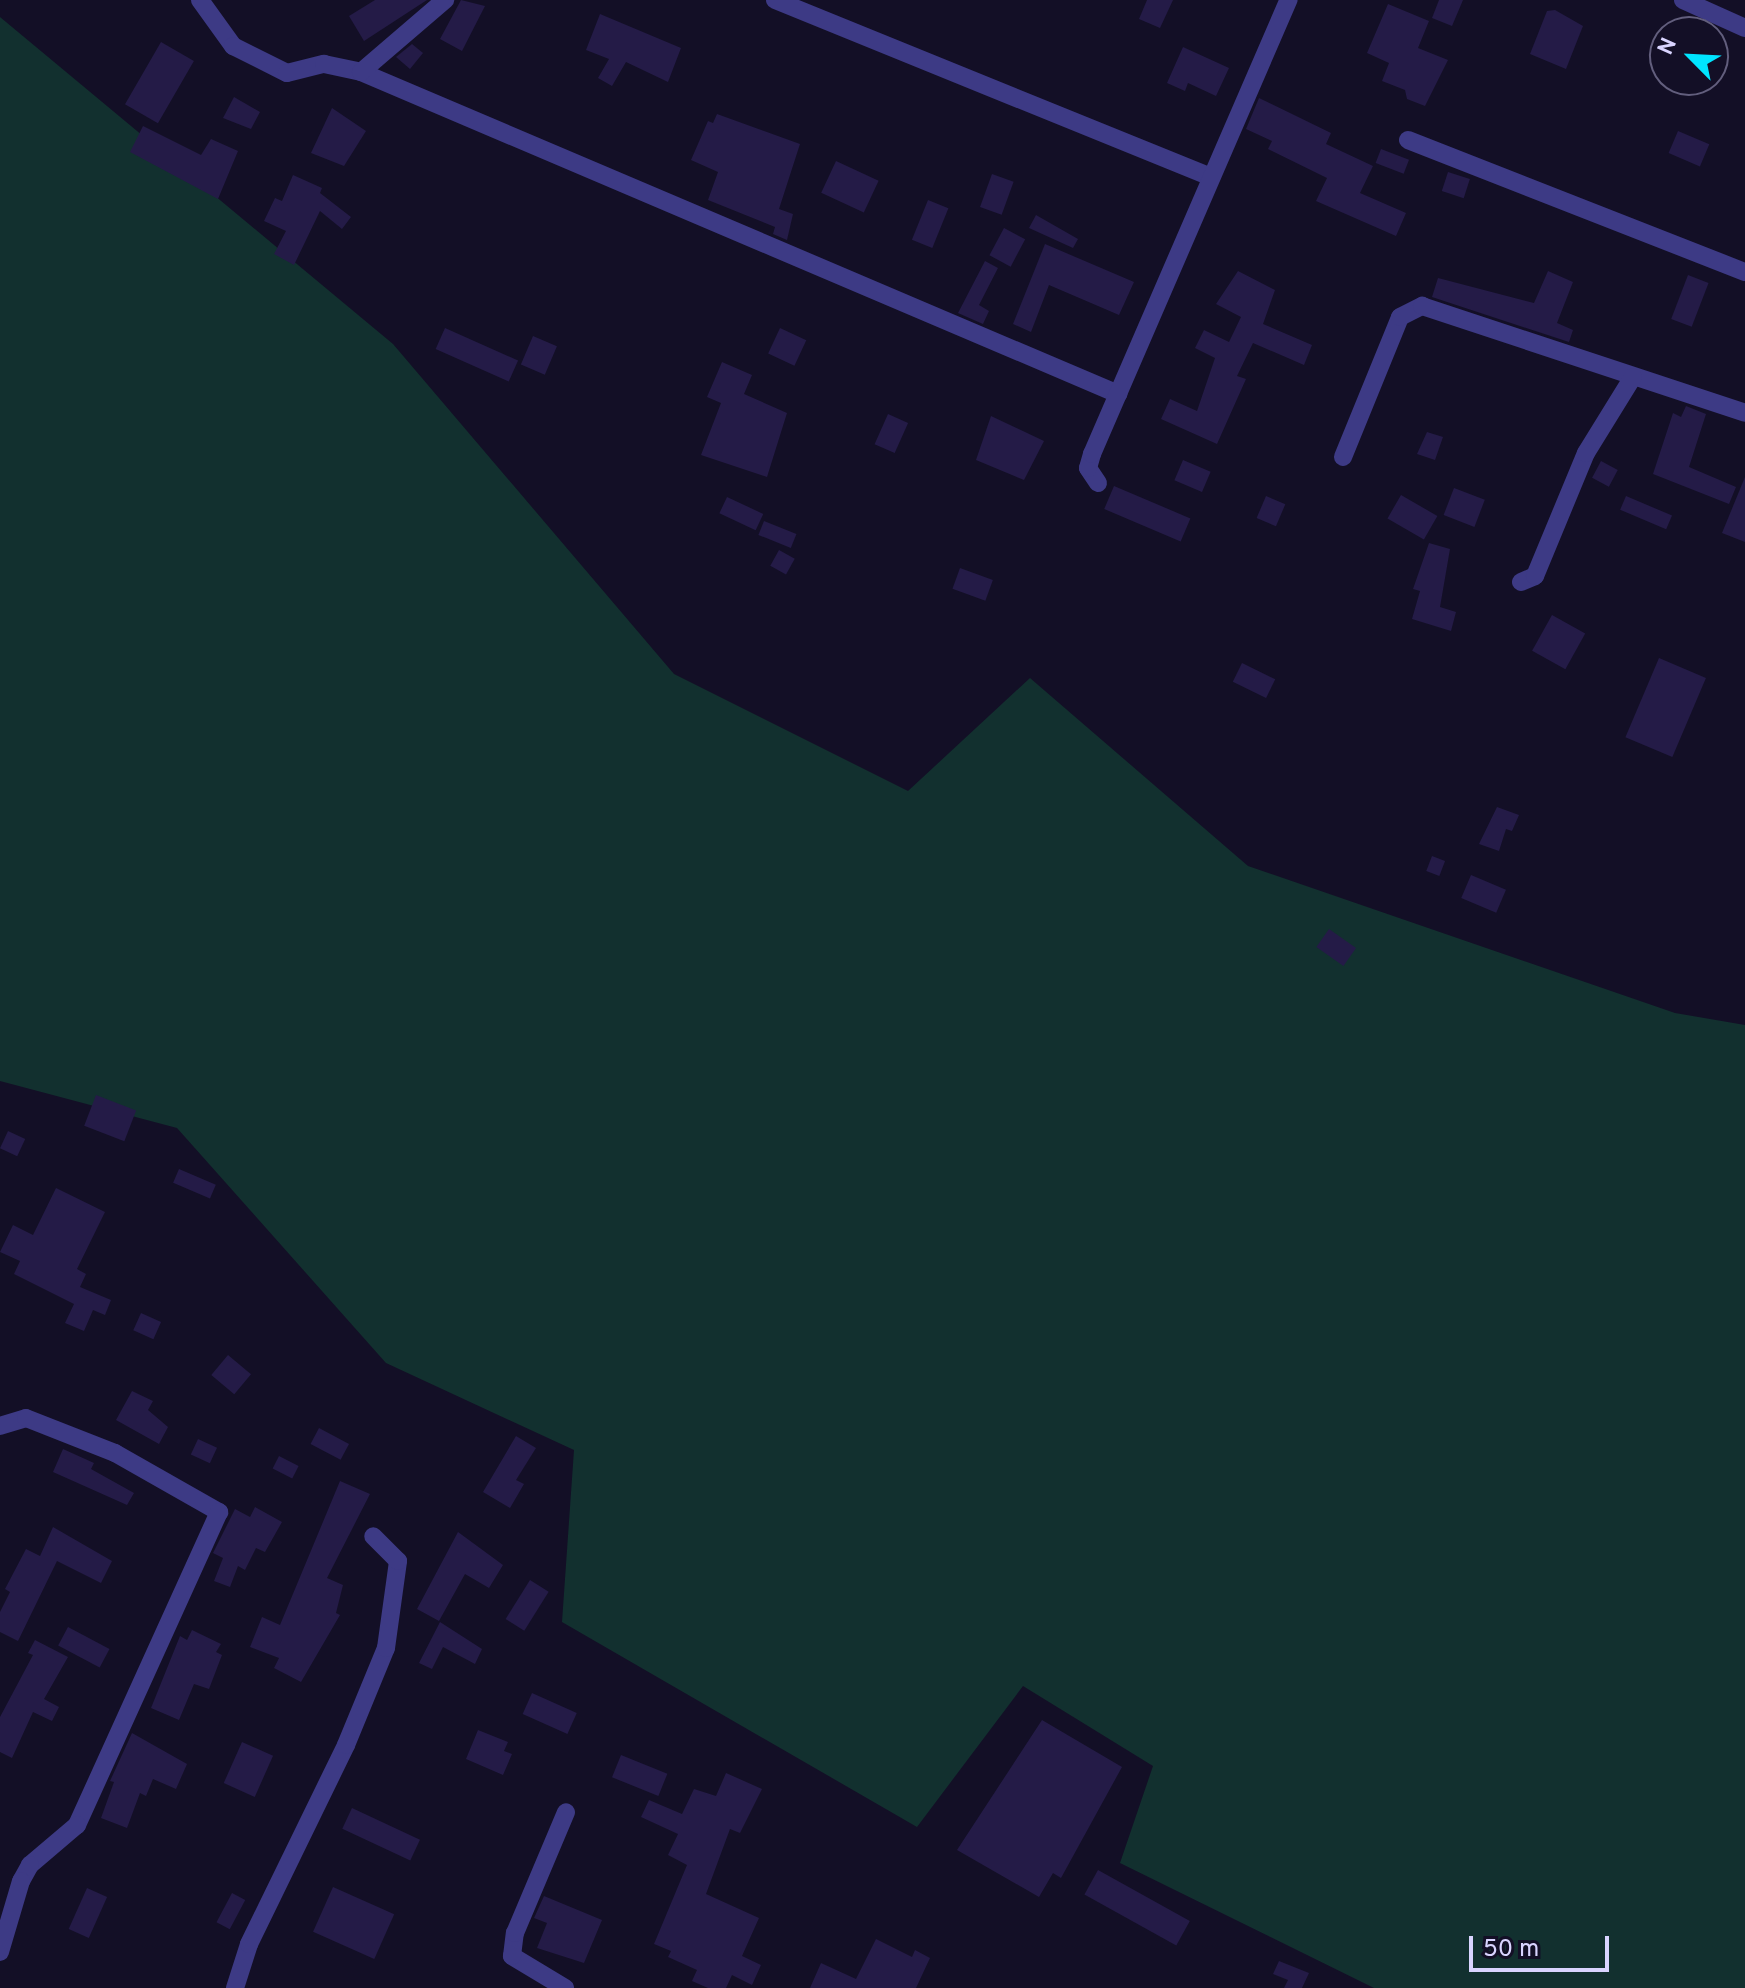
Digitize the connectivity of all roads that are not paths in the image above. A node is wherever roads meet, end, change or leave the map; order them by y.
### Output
1 (200, 0) edge
2 (445, 0) edge
3 (775, 0) edge
4 (1288, 0) edge
5 (1683, 0) edge
6 (1745, 28) edge
7 (361, 72) junction
8 (1408, 140) dead end
9 (1211, 177) junction
10 (1745, 272) edge
11 (1633, 377) junction
12 (1118, 394) junction
13 (1745, 413) edge
14 (1343, 457) dead end
15 (1098, 483) dead end
16 (1521, 582) dead end
17 (0, 1426) edge
18 (373, 1536) dead end
19 (566, 1812) dead end
20 (0, 1952) edge
21 (235, 1988) edge
22 (565, 1988) edge

1 - 7 street
2 - 7 street
3 - 9 street
4 - 9 street
5 - 6 street
7 - 12 street
8 - 10 street
9 - 12 street
11 - 13 street
11 - 14 street
11 - 16 street
12 - 15 street
17 - 20 street
18 - 21 street
19 - 22 street

